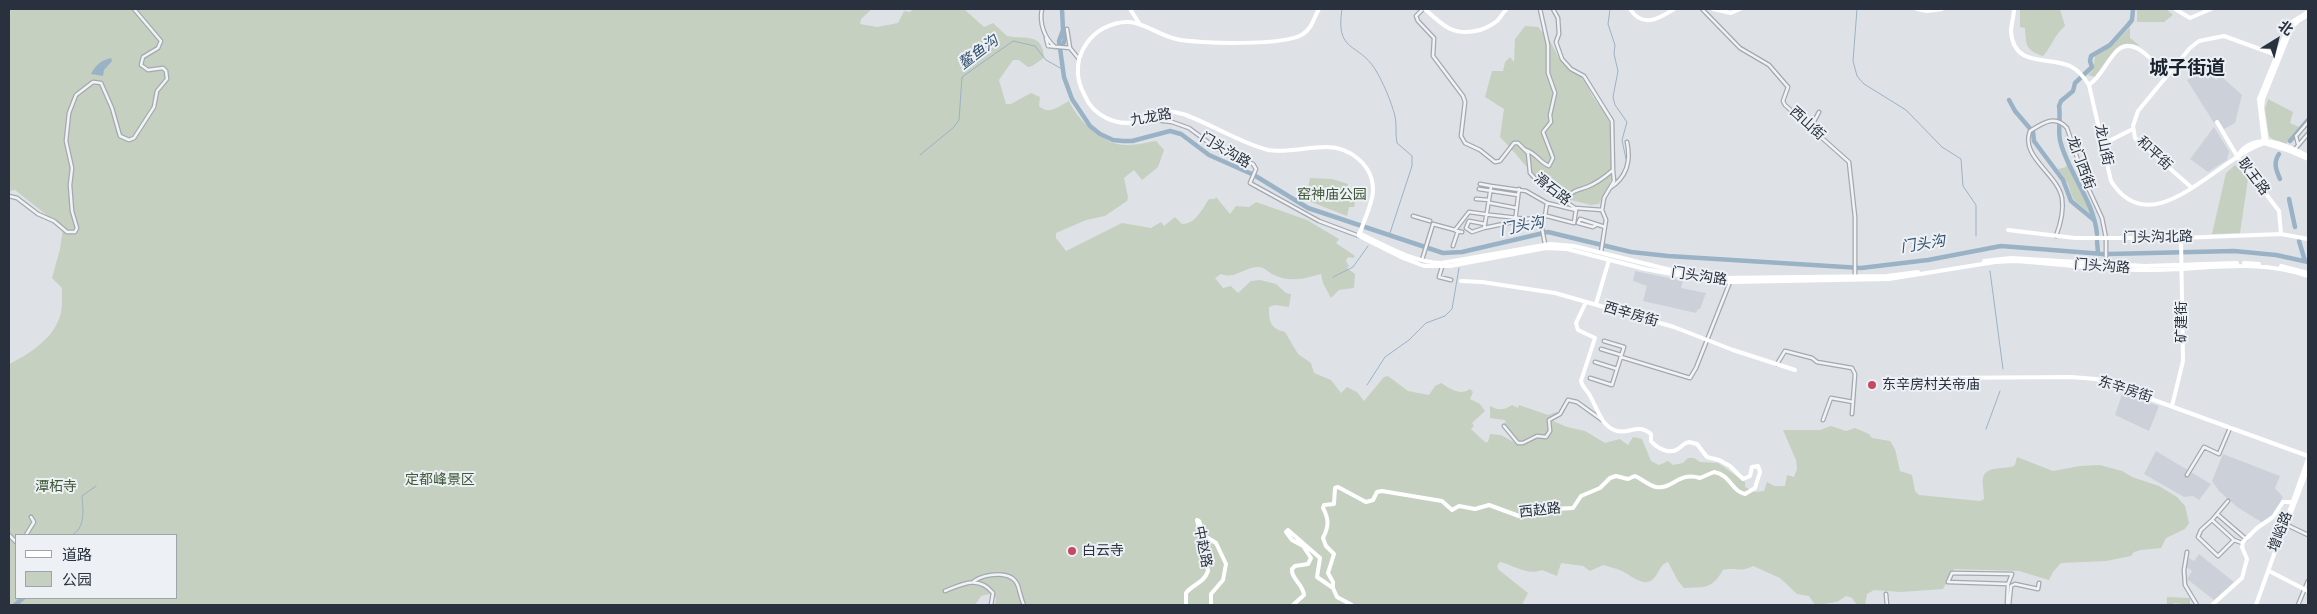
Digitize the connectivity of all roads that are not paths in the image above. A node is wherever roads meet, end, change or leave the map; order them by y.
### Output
1 (134, 9) edge
2 (1042, 9) edge
3 (1130, 9) edge
4 (1319, 9) edge
5 (1424, 9) edge
6 (1507, 9) edge
7 (1540, 9) edge
8 (1552, 9) edge
9 (1630, 9) edge
10 (1674, 9) edge
11 (1702, 9) edge
12 (1713, 9) edge
13 (1740, 9) edge
14 (1918, 9) edge
15 (1942, 9) edge
16 (2014, 9) edge
17 (2175, 9) edge
18 (2211, 9) edge
19 (2308, 14) edge
20 (1139, 23) junction
21 (1067, 29) dead end
22 (1069, 48) junction
23 (2278, 56) junction
24 (1079, 59) junction
25 (2167, 76) junction
26 (2089, 85) junction
27 (1819, 112) dead end
28 (1146, 119) junction
29 (2217, 122) dead end
30 (2308, 122) edge
31 (1811, 127) junction
32 (2133, 129) junction
33 (2308, 134) edge
34 (1627, 142) dead end
35 (2265, 142) junction
36 (2102, 144) junction
37 (2298, 144) junction
38 (1526, 150) junction
39 (2294, 151) junction
40 (2238, 156) junction
41 (2308, 158) edge
42 (1614, 170) junction
43 (1480, 184) dead end
44 (1491, 186) junction
45 (2192, 187) junction
46 (1610, 188) junction
47 (1479, 189) dead end
48 (1519, 189) junction
49 (1490, 191) junction
50 (1518, 195) junction
51 (9, 196) edge
52 (1476, 199) dead end
53 (1490, 202) junction
54 (1547, 203) junction
55 (1567, 203) junction
56 (1516, 208) junction
57 (1602, 210) junction
58 (1487, 214) junction
59 (1413, 216) dead end
60 (1430, 216) dead end
61 (1515, 217) junction
62 (1540, 217) junction
63 (1545, 217) junction
64 (1527, 219) junction
65 (1514, 222) junction
66 (1431, 223) junction
67 (1485, 224) junction
68 (1596, 225) junction
69 (1605, 227) junction
70 (1484, 228) junction
71 (2008, 230) dead end
72 (1456, 231) junction
73 (1462, 232) dead end
74 (1359, 233) junction
75 (2280, 234) junction
76 (2056, 236) junction
77 (2106, 238) junction
78 (2181, 238) junction
79 (2308, 239) edge
80 (1453, 246) dead end
81 (1546, 246) junction
82 (1601, 253) junction
83 (1422, 260) junction
84 (1609, 260) junction
85 (1442, 264) junction
86 (2106, 265) junction
87 (2182, 265) junction
88 (2308, 275) edge
89 (1855, 276) junction
90 (1451, 280) dead end
91 (1730, 280) junction
92 (1461, 281) dead end
93 (1586, 302) junction
94 (1596, 304) junction
95 (1708, 340) junction
96 (1604, 341) dead end
97 (1601, 349) dead end
98 (1621, 356) junction
99 (1594, 362) dead end
100 (1777, 364) junction
101 (1617, 369) junction
102 (1795, 370) dead end
103 (1590, 378) dead end
104 (1932, 378) dead end
105 (1853, 402) junction
106 (2172, 406) junction
107 (1852, 414) dead end
108 (1602, 420) junction
109 (1823, 420) dead end
110 (1504, 426) dead end
111 (2230, 428) junction
112 (2308, 458) edge
113 (2308, 468) edge
114 (2187, 475) dead end
115 (2228, 501) dead end
116 (2293, 502) junction
117 (2217, 514) junction
118 (31, 517) dead end
119 (2212, 520) junction
120 (2287, 525) junction
121 (27, 534) edge
122 (2308, 535) edge
123 (2246, 538) junction
124 (2234, 540) junction
125 (2242, 544) junction
126 (2187, 552) dead end
127 (2269, 572) junction
128 (974, 581) junction
129 (2308, 581) edge
130 (2039, 583) dead end
131 (2008, 584) junction
132 (1333, 588) junction
133 (2306, 590) edge
134 (945, 591) dead end
135 (1886, 594) dead end
136 (991, 605) edge
137 (1024, 605) edge
138 (1186, 605) edge
139 (1211, 605) edge
140 (1293, 605) edge
141 (1352, 605) edge
142 (1887, 605) edge
143 (2008, 605) edge
144 (2197, 605) edge
145 (2212, 605) edge
146 (2257, 605) edge
147 (2298, 605) edge

1 - 51 street
2 - 22 street
3 - 20 street
4 - 20 street
5 - 6 street
5 - 38 street
7 - 38 street
8 - 42 street
9 - 10 street
11 - 31 street, 西山街
12 - 13 street
14 - 15 street
16 - 26 street, 龙山街
17 - 18 street
19 - 23 street
20 - 24 street
21 - 22 street
22 - 24 street
23 - 25 street, 和平街
23 - 35 street
24 - 28 street, 九龙路
25 - 26 street
25 - 32 street, 和平街
26 - 36 street, 龙山街
27 - 31 street
28 - 74 street, 门头沟路
28 - 74 street, 九龙路
29 - 40 street, 耿王路
30 - 37 street
31 - 89 street, 西山街
32 - 36 street
32 - 45 street, 和平街
33 - 37 street
34 - 46 street
35 - 39 street
35 - 40 street, 龙山街
36 - 45 street, 龙山街
37 - 39 street
38 - 55 street, 滑石路
39 - 41 street
40 - 45 street, 龙山街
40 - 75 street, 耿王路
42 - 46 street
42 - 55 street
43 - 44 street
44 - 48 street
44 - 49 street
46 - 57 street
47 - 49 street
48 - 50 street
48 - 54 street
49 - 50 street
49 - 53 street
50 - 56 street
52 - 53 street
53 - 56 street
53 - 58 street
54 - 63 street
54 - 63 street
55 - 57 street, 滑石路
56 - 61 street
57 - 69 street
58 - 61 street
58 - 67 street
58 - 72 street
59 - 66 street
60 - 66 street
61 - 64 street
61 - 65 street
62 - 63 street
62 - 64 street
62 - 81 street
64 - 65 street
65 - 70 street
66 - 72 street
66 - 83 street
67 - 70 street
67 - 70 street
68 - 68 street
68 - 69 street
69 - 82 street
71 - 76 street, 门头沟北路
72 - 73 street
72 - 80 street
74 - 83 street, 门头沟路
74 - 85 street, 门头沟路
75 - 78 street, 门头沟北路
75 - 79 street, 门头沟北路
76 - 77 street, 门头沟北路
76 - 77 street, 龙门西街
77 - 78 street, 门头沟北路
77 - 86 street, 龙门西街
78 - 87 street, 矿建街
81 - 82 street, 门头沟路
81 - 85 street, 门头沟路
82 - 84 street, 门头沟路
82 - 91 street, 门头沟路
83 - 85 street, 门头沟路
84 - 91 street, 门头沟路
84 - 94 street
85 - 90 street
86 - 87 street, 门头沟路
86 - 89 street, 门头沟路
87 - 88 street, 门头沟路
87 - 106 street, 矿建街
89 - 91 street, 门头沟路
91 - 95 street
92 - 93 street, 西辛房街
93 - 94 street, 西辛房街
93 - 108 street
94 - 95 street, 西辛房街
95 - 98 street
95 - 100 street, 西辛房街
96 - 98 street
97 - 98 street
98 - 101 street
99 - 101 street
100 - 102 street, 西辛房街
100 - 105 street
101 - 103 street
104 - 106 street, 东辛房街
105 - 107 street
105 - 109 street
106 - 111 street, 东辛房街
108 - 110 street
108 - 132 street, 西赵路
111 - 112 street, 东辛房街
111 - 114 street
112 - 116 street, 增峪路
113 - 120 street, 增峪路
115 - 117 street
116 - 123 street
116 - 146 street, 增峪路
117 - 119 street
117 - 123 street
118 - 121 street
119 - 124 street
119 - 124 street
120 - 122 street
120 - 127 street, 增峪路
123 - 125 street
124 - 125 street
125 - 145 street
126 - 144 street
127 - 133 street
127 - 146 street, 增峪路
128 - 134 street
128 - 136 street
128 - 137 street
129 - 133 street
130 - 143 street
131 - 131 street
131 - 143 street
132 - 140 street
132 - 141 street
133 - 147 street
135 - 142 street
138 - 139 street, 中赵路

